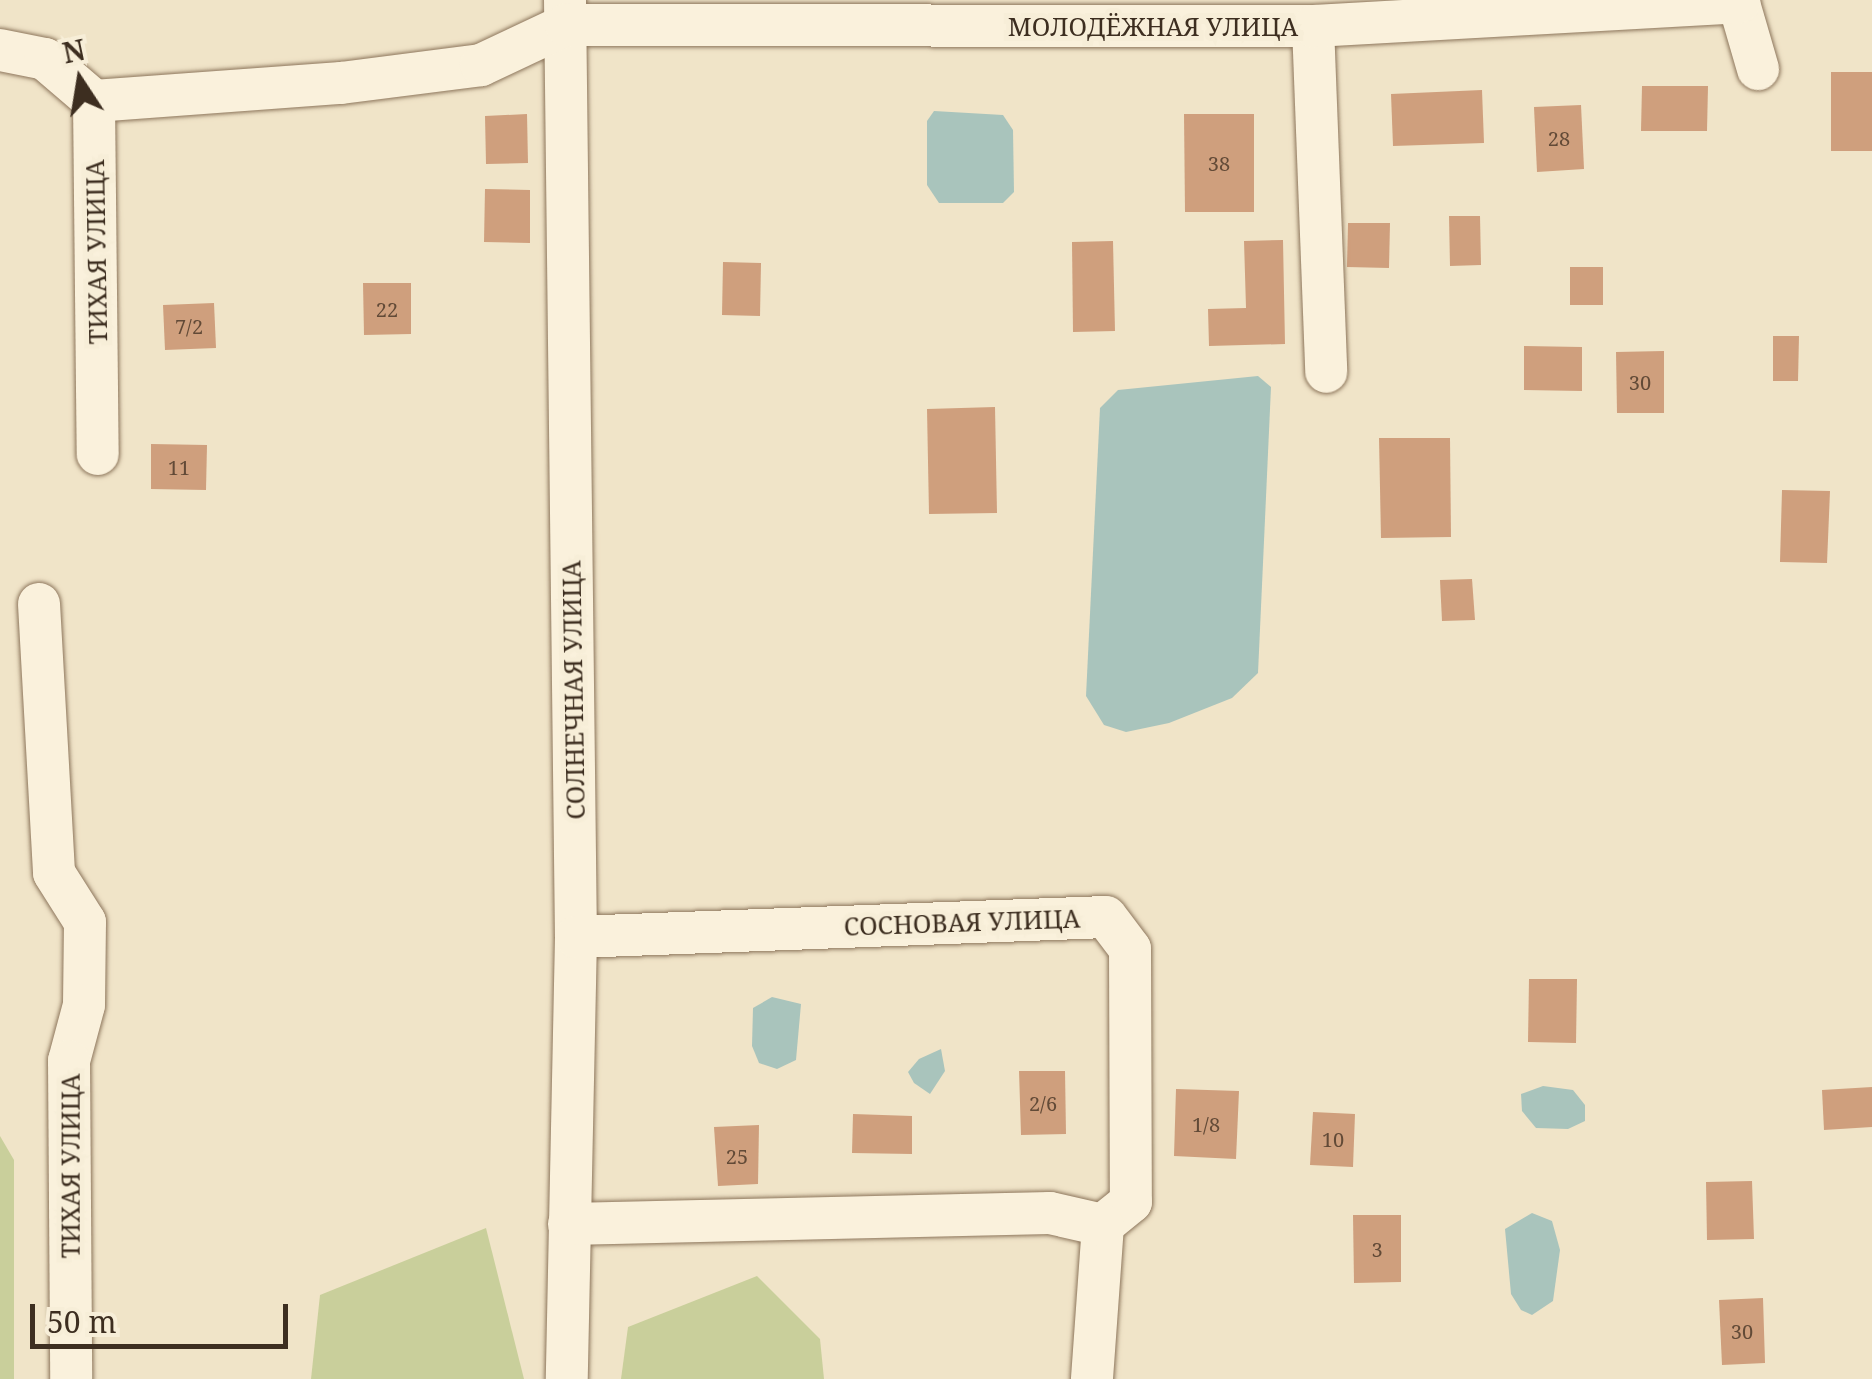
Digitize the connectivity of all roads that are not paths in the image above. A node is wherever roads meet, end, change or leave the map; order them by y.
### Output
1 (1738, 1) edge
2 (566, 12) edge
3 (1227, 14) edge
4 (1313, 26) junction
5 (0, 50) edge
6 (1758, 69) dead end
7 (94, 101) junction
8 (1326, 372) dead end
9 (98, 454) dead end
10 (39, 604) dead end
11 (576, 936) junction
12 (569, 1224) junction
13 (1104, 1225) junction
14 (70, 1379) edge
15 (567, 1379) edge
16 (1092, 1379) edge

1 - 4 street, МОЛОДЁЖНАЯ УЛИЦА
1 - 6 street
2 - 3 street, МОЛОДЁЖНАЯ УЛИЦА
2 - 7 street
2 - 11 street, СОЛНЕЧНАЯ УЛИЦА
3 - 4 street, МОЛОДЁЖНАЯ УЛИЦА
4 - 8 street
5 - 7 street
7 - 9 street, ТИХАЯ УЛИЦА
10 - 14 street, ТИХАЯ УЛИЦА
11 - 12 street, СОЛНЕЧНАЯ УЛИЦА
11 - 13 street, СОСНОВАЯ УЛИЦА
12 - 13 street
12 - 15 street, СОЛНЕЧНАЯ УЛИЦА
13 - 16 street, СОСНОВАЯ УЛИЦА

